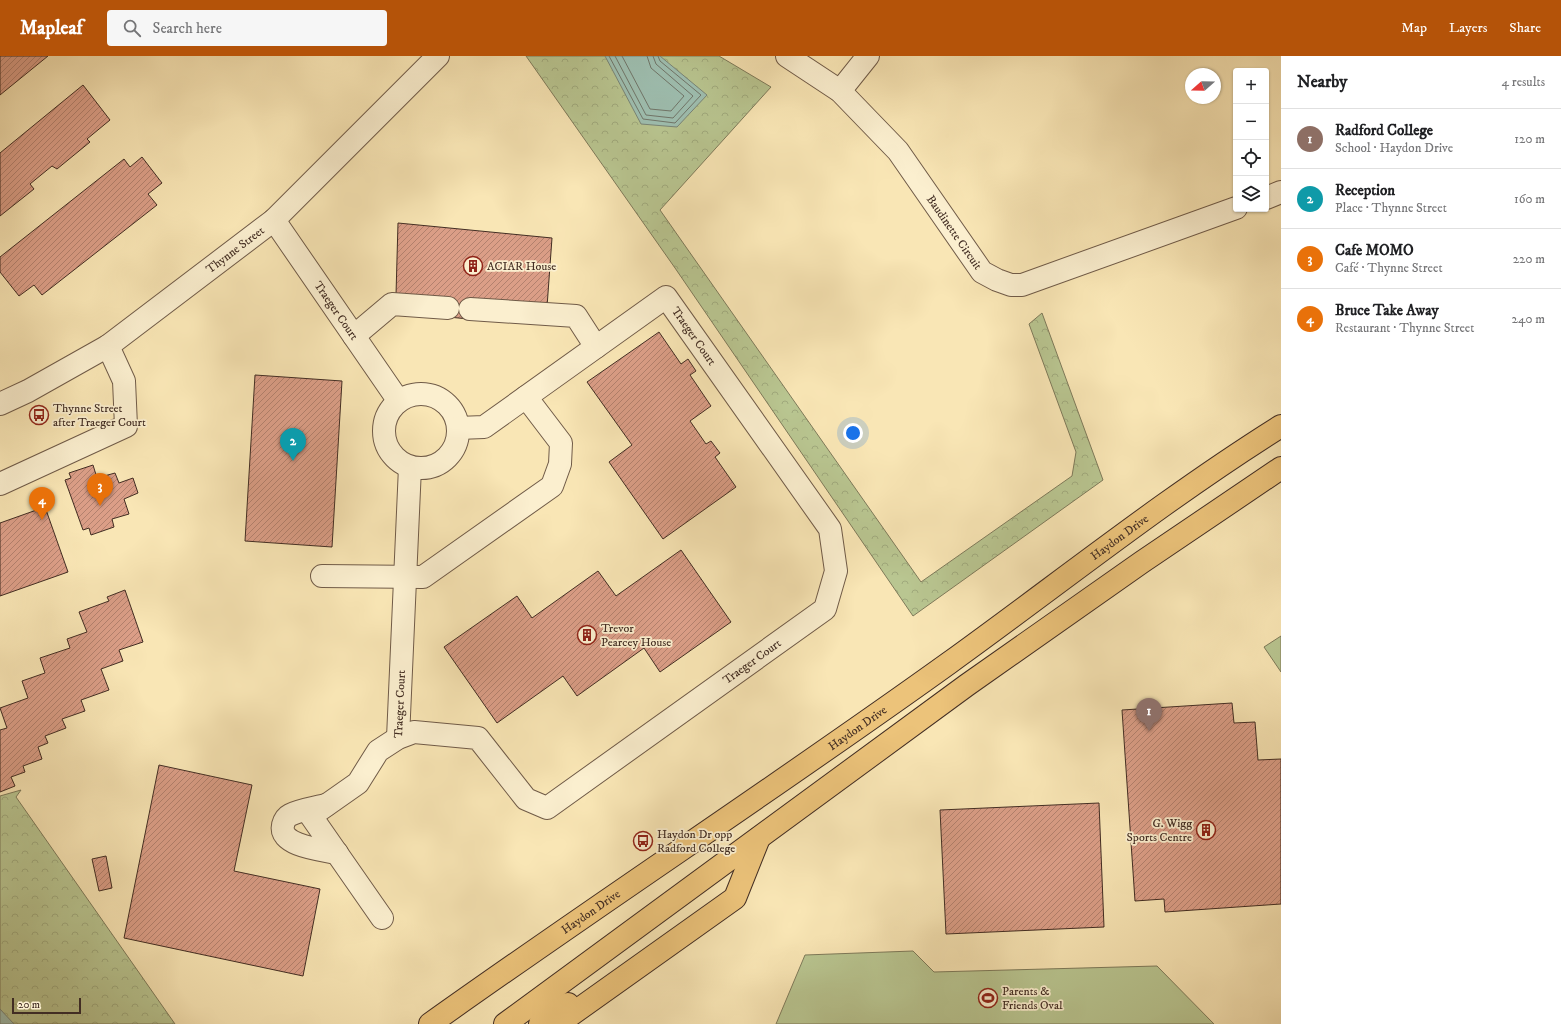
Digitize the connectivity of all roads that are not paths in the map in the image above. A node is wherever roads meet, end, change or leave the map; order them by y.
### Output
1 (438, 56) edge
2 (786, 56) edge
3 (868, 56) edge
4 (840, 92) junction
5 (1281, 192) edge
6 (1269, 197) edge
7 (1233, 209) edge
8 (274, 220) junction
9 (448, 308) dead end
10 (470, 309) dead end
11 (354, 336) junction
12 (108, 346) junction
13 (596, 347) junction
14 (526, 397) junction
15 (398, 400) junction
16 (0, 404) edge
17 (1281, 426) edge
18 (458, 428) junction
19 (410, 467) junction
20 (1281, 468) edge
21 (0, 484) edge
22 (322, 576) dead end
23 (404, 577) junction
24 (398, 738) junction
25 (329, 804) junction
26 (759, 838) junction
27 (337, 854) junction
28 (665, 906) junction
29 (382, 918) dead end
30 (430, 1024) edge
31 (505, 1024) edge
32 (540, 1024) edge
33 (558, 1024) edge

1 - 8 street, Thynne Street
2 - 4 street, Baudinette Circuit
3 - 4 street
4 - 7 street, Baudinette Circuit
5 - 6 street
8 - 11 street, Traeger Court
8 - 12 street, Thynne Street
9 - 11 street
10 - 13 street
11 - 15 street, Traeger Court
12 - 16 street, Thynne Street
12 - 21 street
13 - 14 street, Traeger Court
13 - 24 street, Traeger Court
14 - 18 street, Traeger Court
14 - 23 street
15 - 18 street
15 - 19 street
17 - 30 main road, Haydon Drive
18 - 19 street
19 - 23 street, Traeger Court
20 - 26 main road
22 - 23 street
23 - 24 street, Traeger Court
24 - 25 street
25 - 27 street
25 - 27 street
26 - 28 main road
26 - 33 main road
27 - 29 street
28 - 31 main road
28 - 32 main road

